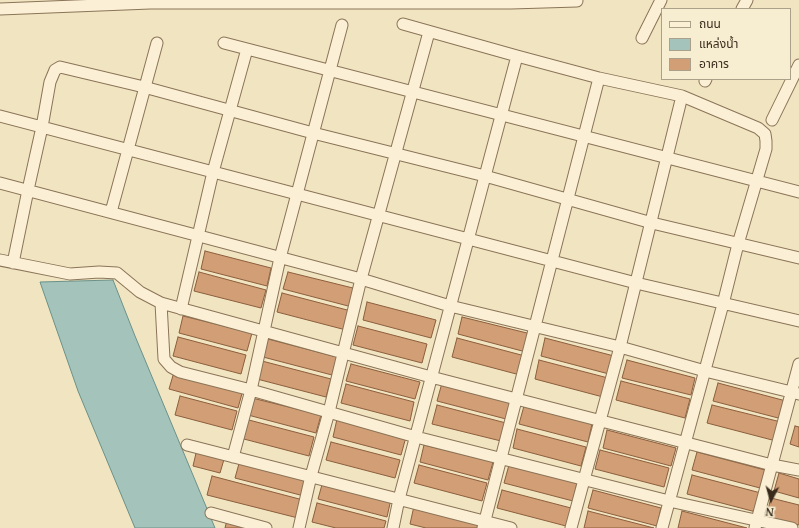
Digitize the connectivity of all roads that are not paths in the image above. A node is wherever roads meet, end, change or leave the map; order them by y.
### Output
1 (662, 0) edge
2 (512, 1) edge
3 (577, 1) dead end
4 (150, 2) edge
5 (51, 3) edge
6 (0, 9) edge
7 (403, 24) dead end
8 (342, 25) dead end
9 (429, 32) junction
10 (642, 38) dead end
11 (224, 43) dead end
12 (157, 44) dead end
13 (247, 49) junction
14 (517, 56) junction
15 (799, 65) edge
16 (329, 71) junction
17 (599, 78) junction
18 (144, 87) junction
19 (412, 92) junction
20 (682, 96) junction
21 (229, 110) junction
22 (501, 115) junction
23 (0, 116) edge
24 (772, 120) dead end
25 (42, 127) junction
26 (313, 133) junction
27 (584, 137) junction
28 (128, 149) junction
29 (395, 154) junction
30 (666, 158) junction
31 (213, 172) junction
32 (485, 176) junction
33 (756, 180) junction
34 (0, 183) edge
35 (28, 190) junction
36 (799, 192) edge
37 (297, 194) junction
38 (568, 199) junction
39 (111, 212) junction
40 (379, 216) junction
41 (652, 223) junction
42 (198, 237) junction
43 (468, 239) junction
44 (738, 244) junction
45 (280, 258) junction
46 (799, 258) edge
47 (0, 260) edge
48 (551, 261) junction
49 (13, 262) junction
50 (361, 279) junction
51 (636, 283) junction
52 (161, 303) junction
53 (723, 304) junction
54 (450, 306) junction
55 (181, 309) junction
56 (799, 320) edge
57 (534, 327) junction
58 (265, 331) junction
59 (620, 347) junction
60 (342, 352) junction
61 (799, 364) edge
62 (705, 371) junction
63 (431, 377) junction
64 (251, 390) junction
65 (795, 393) edge
66 (516, 399) junction
67 (329, 412) junction
68 (600, 421) junction
69 (416, 436) junction
70 (685, 443) junction
71 (187, 445) dead end
72 (233, 457) junction
73 (500, 458) junction
74 (772, 465) junction
75 (799, 470) edge
76 (311, 476) junction
77 (584, 479) junction
78 (399, 499) junction
79 (669, 501) junction
80 (211, 513) dead end
81 (756, 524) edge
82 (483, 525) edge
83 (266, 528) edge
84 (299, 528) edge
85 (392, 528) edge
86 (511, 528) edge
87 (571, 528) edge
88 (662, 528) edge
89 (792, 528) edge

1 - 10 street
2 - 3 street
2 - 4 street
4 - 5 street
5 - 6 street
7 - 9 street
8 - 16 street
9 - 14 street
9 - 19 street
11 - 13 street
12 - 18 street
13 - 16 street
13 - 21 street
14 - 17 street
14 - 22 street
15 - 24 street
16 - 19 street
16 - 26 street
17 - 20 street
17 - 27 street
18 - 21 street
18 - 25 street
18 - 28 street
19 - 22 street
19 - 29 street
20 - 30 street
20 - 33 street
21 - 26 street
21 - 31 street
22 - 27 street
22 - 32 street
23 - 25 street
25 - 28 street
25 - 35 street
26 - 29 street
26 - 37 street
27 - 30 street
27 - 38 street
28 - 31 street
28 - 39 street
29 - 32 street
29 - 40 street
30 - 33 street
30 - 41 street
31 - 37 street
31 - 42 street
32 - 38 street
32 - 43 street
33 - 36 street
33 - 44 street
34 - 35 street
35 - 39 street
35 - 49 street
37 - 40 street
37 - 45 street
38 - 41 street
38 - 48 street
39 - 42 street
40 - 43 street
40 - 50 street
41 - 44 street
41 - 51 street
42 - 45 street
42 - 55 street
43 - 48 street
43 - 54 street
44 - 46 street
44 - 53 street
45 - 50 street
45 - 58 street
47 - 49 street
48 - 51 street
48 - 57 street
49 - 52 street
50 - 54 street
50 - 60 street
51 - 53 street
51 - 59 street
52 - 55 street
52 - 64 street
53 - 56 street
53 - 62 street
54 - 57 street
54 - 63 street
55 - 58 street
57 - 59 street
57 - 66 street
58 - 60 street
58 - 64 street
59 - 62 street
59 - 68 street
60 - 63 street
60 - 67 street
61 - 65 street
62 - 65 street
62 - 70 street
63 - 66 street
63 - 69 street
64 - 67 street
64 - 72 street
65 - 74 street
66 - 68 street
66 - 73 street
67 - 69 street
67 - 76 street
68 - 70 street
68 - 77 street
69 - 73 street
69 - 78 street
70 - 74 street
70 - 79 street
71 - 72 street
72 - 76 street
73 - 77 street
73 - 82 street
74 - 75 street
74 - 81 street
76 - 78 street
76 - 84 street
77 - 79 street
77 - 87 street
78 - 82 street
78 - 85 street
79 - 81 street
79 - 88 street
80 - 83 street
81 - 89 street
82 - 86 street

